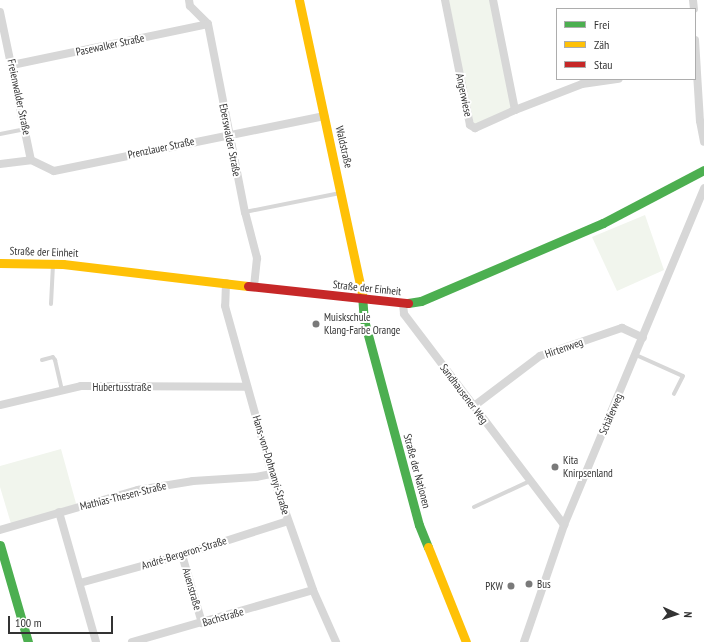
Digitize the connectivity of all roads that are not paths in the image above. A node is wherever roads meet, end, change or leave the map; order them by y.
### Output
1 (189, 0) edge
2 (299, 0) edge
3 (445, 0) edge
4 (492, 0) edge
5 (0, 12) edge
6 (208, 24) junction
7 (12, 65) junction
8 (696, 71) edge
9 (612, 80) edge
10 (515, 110) junction
11 (324, 116) junction
12 (26, 129) junction
13 (0, 134) edge
14 (229, 134) junction
15 (704, 142) edge
16 (31, 160) junction
17 (0, 164) edge
18 (704, 170) edge
19 (704, 188) edge
20 (342, 193) junction
21 (245, 212) junction
22 (0, 262) edge
23 (53, 264) junction
24 (226, 283) junction
25 (254, 286) junction
26 (362, 300) junction
27 (51, 304) dead end
28 (403, 304) junction
29 (643, 338) junction
30 (636, 355) junction
31 (42, 360) dead end
32 (247, 387) junction
33 (62, 391) junction
34 (674, 394) dead end
35 (0, 405) edge
36 (474, 406) junction
37 (272, 474) junction
38 (530, 481) junction
39 (474, 507) dead end
40 (59, 512) junction
41 (288, 520) junction
42 (564, 525) junction
43 (0, 530) edge
44 (0, 545) edge
45 (182, 555) junction
46 (3, 566) edge
47 (80, 583) junction
48 (313, 590) junction
49 (202, 623) junction
50 (28, 642) edge
51 (96, 642) edge
52 (132, 642) edge
53 (336, 642) edge
54 (466, 642) edge
55 (524, 642) edge

1 - 6 street
2 - 11 street, Waldstraße
3 - 10 street, Angerwiese
4 - 10 street
5 - 7 street, Freienwalder Straße
6 - 7 street, Pasewalker Straße
6 - 14 street, Eberswalder Straße
7 - 12 street, Freienwalder Straße
8 - 15 street
9 - 10 street
11 - 14 street, Prenzlauer Straße
11 - 20 street, Waldstraße
12 - 13 lane
12 - 16 street, Freienwalder Straße
14 - 16 street, Prenzlauer Straße
14 - 21 street, Eberswalder Straße
16 - 17 street
18 - 28 street, Straße der Einheit
19 - 29 street, Schäferweg
20 - 21 lane
20 - 26 street, Waldstraße
21 - 25 street, Eberswalder Straße
22 - 23 street, Straße der Einheit
23 - 24 street, Straße der Einheit
23 - 27 lane
24 - 25 street, Straße der Einheit
24 - 32 street, Hans-von-Dohnanyi-Straße
25 - 26 street, Straße der Einheit
26 - 28 street, Straße der Einheit
26 - 54 street, Straße der Nationen
28 - 36 street, Sandhausener Weg
29 - 30 street, Schäferweg
29 - 36 street, Hirtenweg
30 - 34 lane
30 - 42 street, Schäferweg
31 - 33 lane
32 - 33 street, Hubertusstraße
32 - 37 street, Hans-von-Dohnanyi-Straße
33 - 35 street, Hubertusstraße
36 - 38 street, Sandhausener Weg
37 - 40 street, Mathias-Thesen-Straße
37 - 41 street, Hans-von-Dohnanyi-Straße
38 - 39 lane
38 - 42 street, Sandhausener Weg
40 - 43 street, Mathias-Thesen-Straße
40 - 47 street
41 - 45 street, André-Bergeron-Straße
41 - 48 street, Hans-von-Dohnanyi-Straße
42 - 55 street, Schäferweg
44 - 46 street
45 - 47 street, André-Bergeron-Straße
45 - 49 street, Auenstraße
46 - 50 street
47 - 51 street
48 - 49 street, Bachstraße
48 - 53 street, Hans-von-Dohnanyi-Straße
49 - 52 street, Bachstraße

